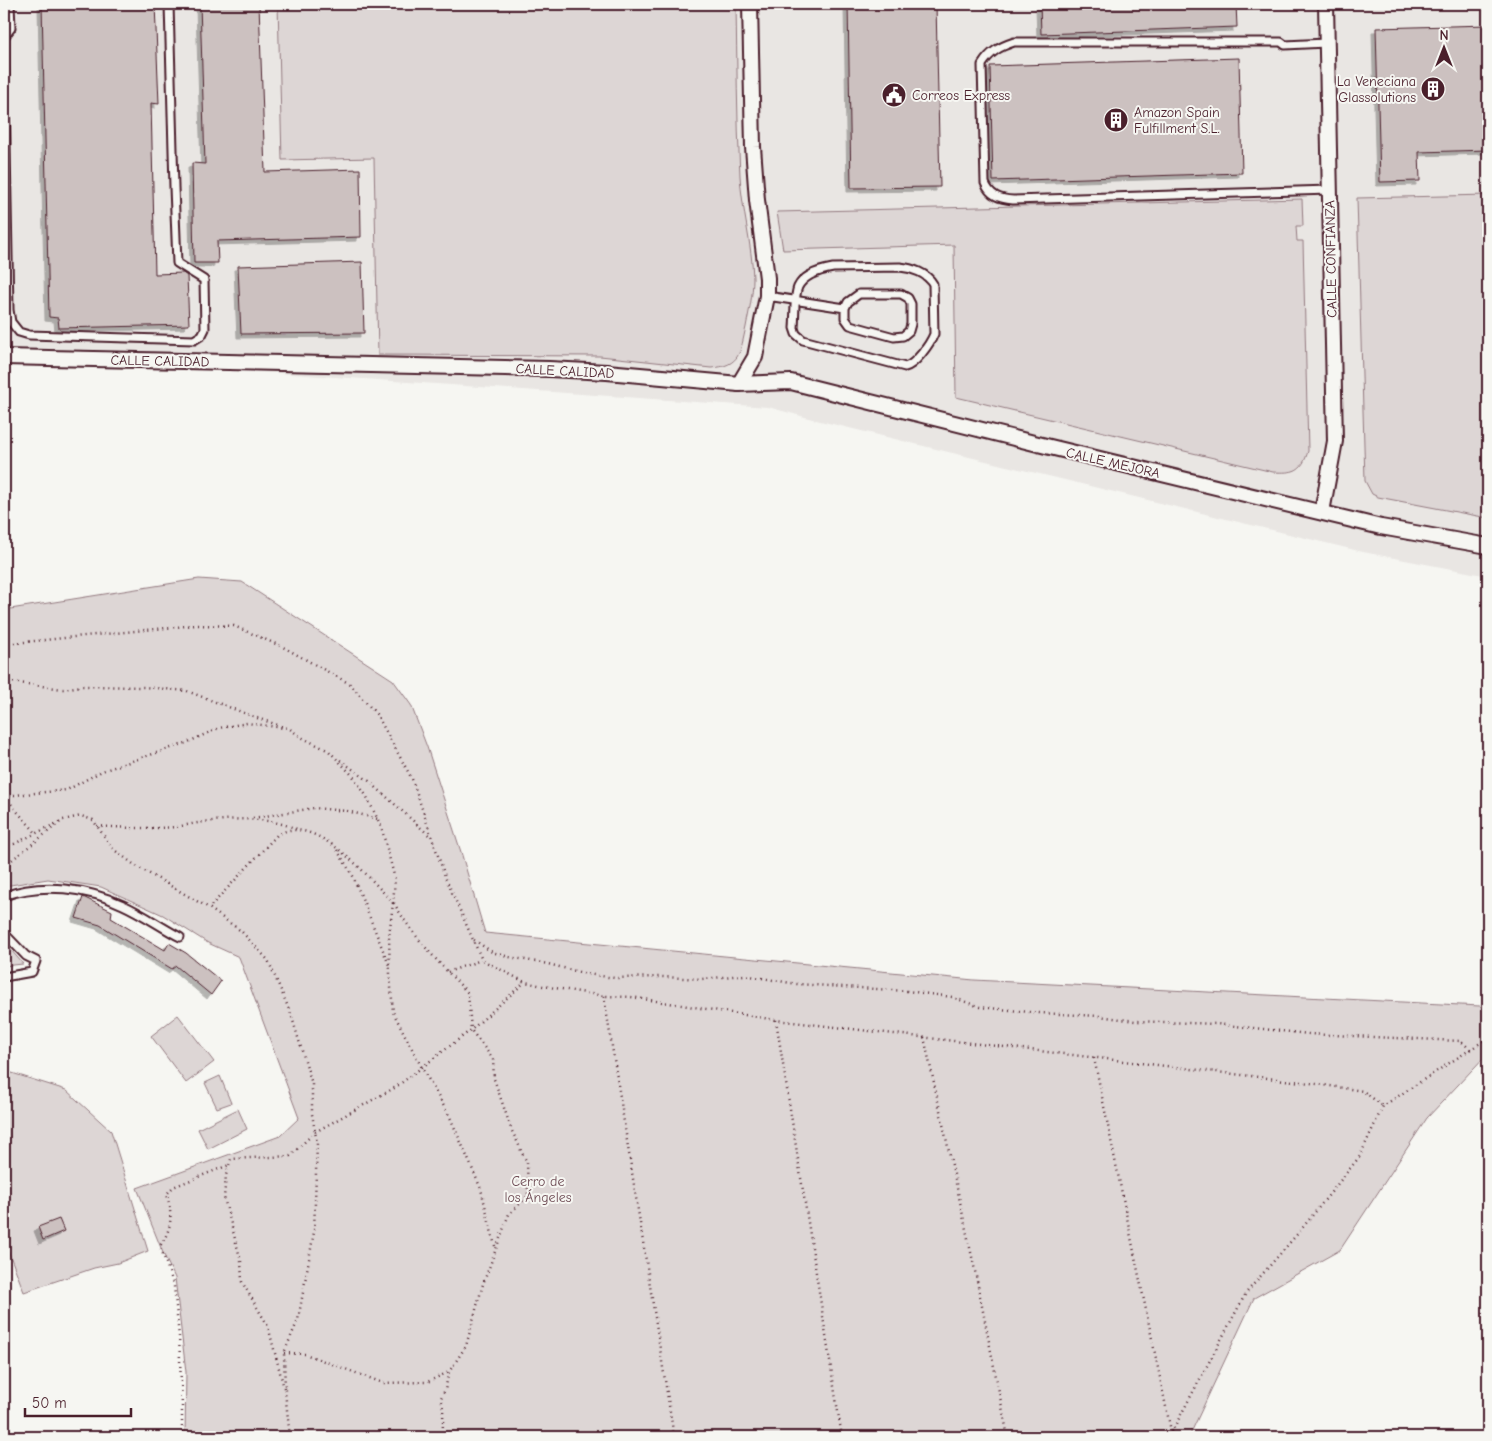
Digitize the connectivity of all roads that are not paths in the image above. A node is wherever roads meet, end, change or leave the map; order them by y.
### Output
1 (10, 4) edge
2 (169, 4) edge
3 (750, 4) edge
4 (1326, 4) edge
5 (4, 38) edge
6 (1326, 43) junction
7 (4, 132) edge
8 (1330, 190) junction
9 (767, 296) junction
10 (796, 300) junction
11 (845, 308) junction
12 (4, 357) edge
13 (739, 384) junction
14 (1322, 512) junction
15 (1488, 546) edge
16 (4, 896) edge
17 (4, 934) edge
18 (180, 937) dead end
19 (4, 976) edge

1 - 5 lane
2 - 7 lane
3 - 9 street
4 - 6 street, CALLE CONFIANZA
5 - 7 lane
6 - 8 street, CALLE CONFIANZA
6 - 8 lane
8 - 14 street, CALLE CONFIANZA
9 - 10 lane
9 - 13 street
10 - 10 lane
10 - 11 lane
11 - 11 lane
12 - 13 street, CALLE CALIDAD
13 - 14 street, CALLE MEJORA
14 - 15 street, CALLE MEJORA
16 - 18 lane
17 - 19 lane

